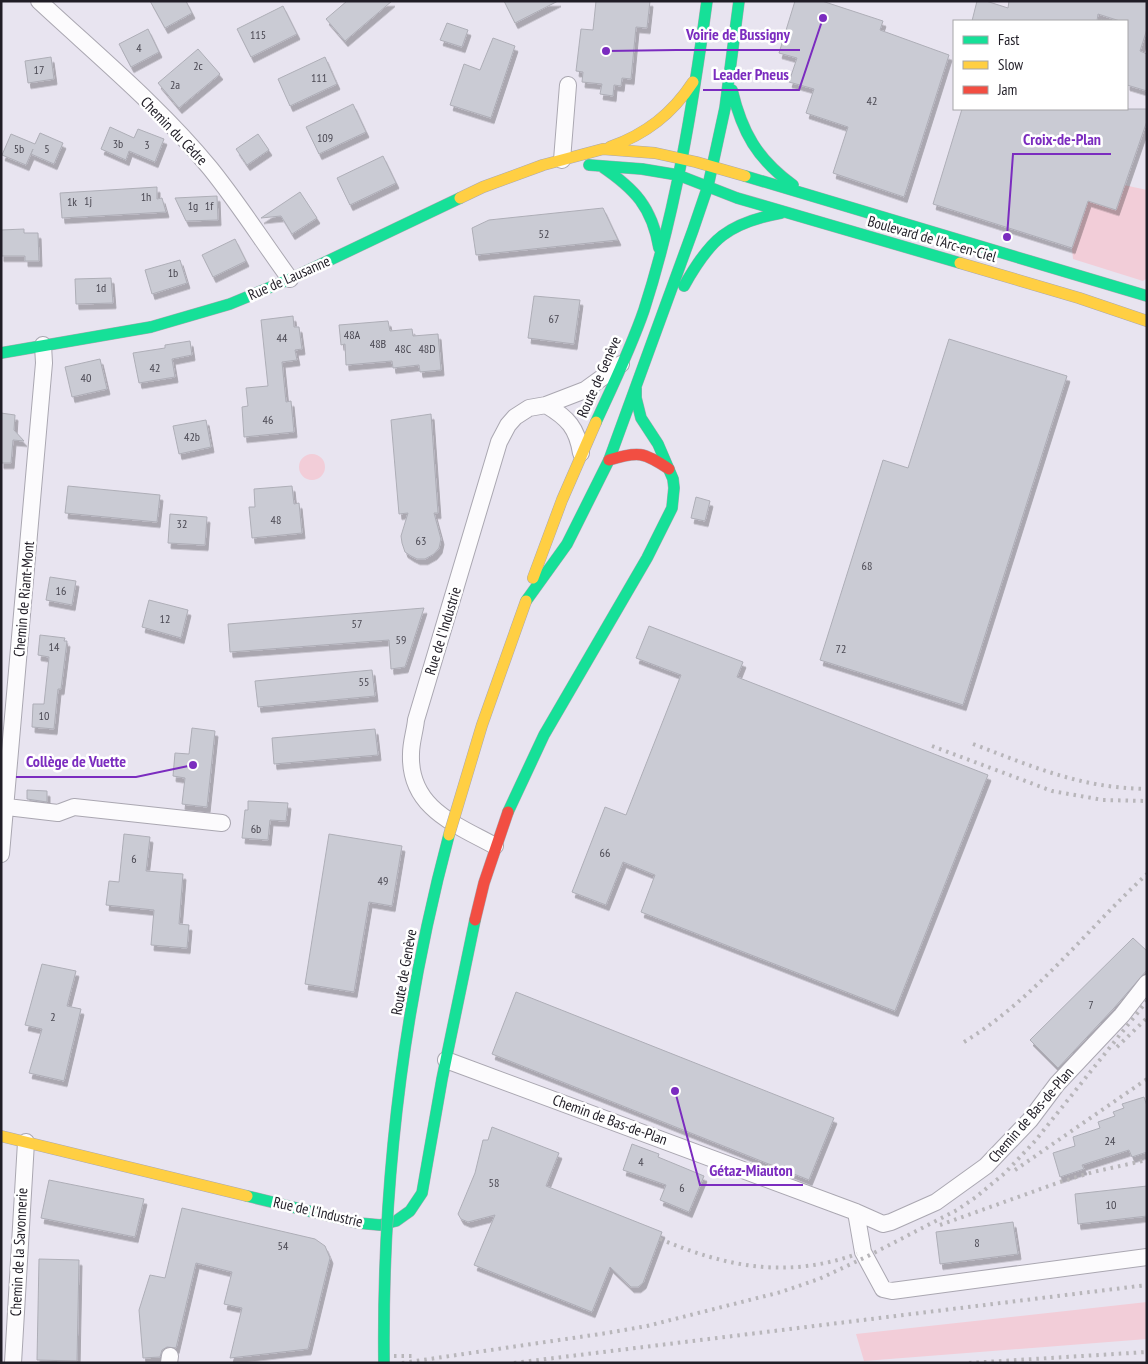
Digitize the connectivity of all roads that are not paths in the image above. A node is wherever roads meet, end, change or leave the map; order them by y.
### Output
1 (39, 1) edge
2 (707, 1) edge
3 (739, 1) edge
4 (697, 75) junction
5 (730, 79) junction
6 (568, 85) dead end
7 (603, 149) junction
8 (681, 159) junction
9 (562, 160) junction
10 (601, 166) junction
11 (713, 166) junction
12 (678, 176) junction
13 (708, 186) junction
14 (804, 192) junction
15 (786, 212) junction
16 (658, 264) junction
17 (290, 279) junction
18 (1147, 296) edge
19 (1147, 321) edge
20 (43, 345) junction
21 (1, 353) edge
22 (624, 361) junction
23 (644, 366) junction
24 (636, 388) junction
25 (546, 405) junction
26 (581, 453) junction
27 (609, 460) junction
28 (669, 470) junction
29 (526, 601) junction
30 (6, 807) junction
31 (222, 823) dead end
32 (495, 846) junction
33 (1, 854) edge
34 (1147, 983) edge
35 (446, 1060) junction
36 (1, 1136) edge
37 (26, 1142) junction
38 (856, 1212) junction
39 (1147, 1258) edge
40 (13, 1363) edge
41 (384, 1363) edge

1 - 17 street, Chemin du Cèdre
2 - 4 main road, Route de Genève
3 - 5 main road
4 - 7 main road
4 - 8 main road, Route de Genève
5 - 11 main road, Route de Genève
5 - 14 main road
6 - 9 street
7 - 8 main road, Rue de Lausanne
7 - 9 main road, Rue de Lausanne
8 - 11 main road, Rue de Lausanne
8 - 12 main road, Route de Genève
9 - 10 main road, Rue de Lausanne
9 - 17 main road, Rue de Lausanne
10 - 12 main road, Rue de Lausanne
10 - 16 main road
11 - 13 main road, Route de Genève
11 - 14 main road, Boulevard de l'Arc-en-Ciel
12 - 13 main road, Rue de Lausanne
12 - 16 main road, Route de Genève
13 - 15 main road, Boulevard de l'Arc-en-Ciel
13 - 23 main road, Route de Genève
14 - 18 main road, Boulevard de l'Arc-en-Ciel
15 - 19 main road, Boulevard de l'Arc-en-Ciel
15 - 23 main road
16 - 22 main road, Route de Genève
17 - 20 main road, Rue de Lausanne
20 - 21 main road, Rue de Lausanne
20 - 30 street, Chemin de Riant-Mont
22 - 25 street, Rue de l'Industrie
22 - 26 main road, Route de Genève
23 - 24 main road, Route de Genève
24 - 27 main road, Route de Genève
24 - 28 main road, Rue de l'Industrie
25 - 26 street
25 - 32 street, Rue de l'Industrie
26 - 29 main road, Route de Genève
27 - 28 main road
27 - 29 main road, Route de Genève
28 - 32 main road, Rue de l'Industrie
29 - 41 main road, Route de Genève, bridge
30 - 31 street
30 - 33 street, Chemin de Riant-Mont
32 - 35 main road, Rue de l'Industrie
34 - 38 street, Chemin de Bas-de-Plan
35 - 37 main road, Rue de l'Industrie
35 - 38 street, Chemin de Bas-de-Plan
36 - 37 main road, Rue de l'Industrie
37 - 40 street, Chemin de la Savonnerie
38 - 39 street

